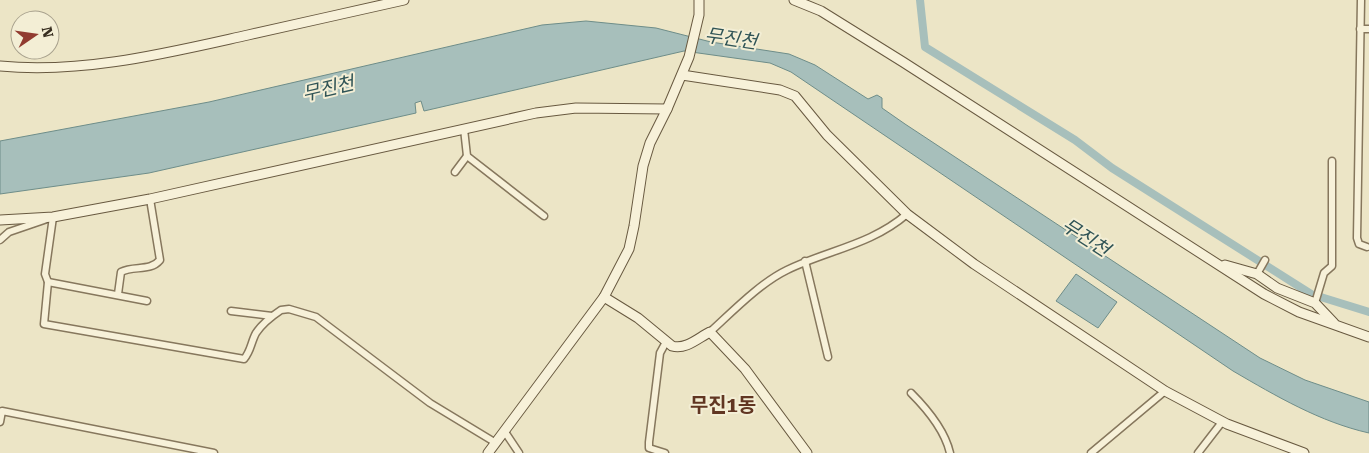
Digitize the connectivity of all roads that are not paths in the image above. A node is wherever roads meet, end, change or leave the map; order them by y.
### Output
1 (404, 0) edge
2 (700, 0) edge
3 (794, 0) edge
4 (1361, 0) edge
5 (1360, 29) junction
6 (1369, 29) edge
7 (0, 66) edge
8 (682, 75) junction
9 (667, 109) junction
10 (464, 129) junction
11 (468, 156) junction
12 (1332, 161) dead end
13 (454, 172) dead end
14 (150, 199) junction
15 (907, 214) junction
16 (544, 216) dead end
17 (53, 217) junction
18 (0, 220) edge
19 (0, 240) edge
20 (1367, 247) dead end
21 (1265, 260) dead end
22 (805, 261) junction
23 (1214, 262) junction
24 (1258, 272) junction
25 (48, 282) junction
26 (118, 294) junction
27 (604, 297) junction
28 (147, 301) dead end
29 (1316, 301) junction
30 (232, 311) dead end
31 (272, 316) junction
32 (1336, 325) junction
33 (710, 332) junction
34 (1369, 337) edge
35 (666, 342) junction
36 (828, 357) dead end
37 (1165, 391) junction
38 (911, 393) dead end
39 (0, 422) edge
40 (1222, 422) junction
41 (505, 432) junction
42 (496, 443) junction
43 (647, 450) edge
44 (214, 453) edge
45 (488, 453) edge
46 (519, 453) edge
47 (665, 453) edge
48 (807, 453) edge
49 (950, 453) edge
50 (1091, 453) edge
51 (1198, 453) edge
52 (1304, 453) edge

1 - 7 street
2 - 8 street
3 - 23 street
4 - 5 street
5 - 6 street
5 - 20 street
8 - 9 street
8 - 15 street
9 - 10 street
9 - 27 street
10 - 11 street
10 - 14 street
11 - 13 street
11 - 16 street
12 - 29 street
14 - 17 street
14 - 26 street
15 - 22 street
15 - 37 street
17 - 18 street
17 - 19 street
17 - 25 street
21 - 24 street
22 - 33 street
22 - 36 street
23 - 24 street
23 - 32 street
24 - 29 street
25 - 26 street
25 - 31 street
26 - 28 street
27 - 35 street
27 - 41 street
29 - 32 street
30 - 31 street
31 - 42 street
32 - 34 street
33 - 35 street
33 - 48 street
35 - 43 street
37 - 40 street
37 - 50 street
38 - 49 street
39 - 44 street
40 - 51 street
40 - 52 street
41 - 42 street
41 - 46 street
42 - 45 street
43 - 47 street

